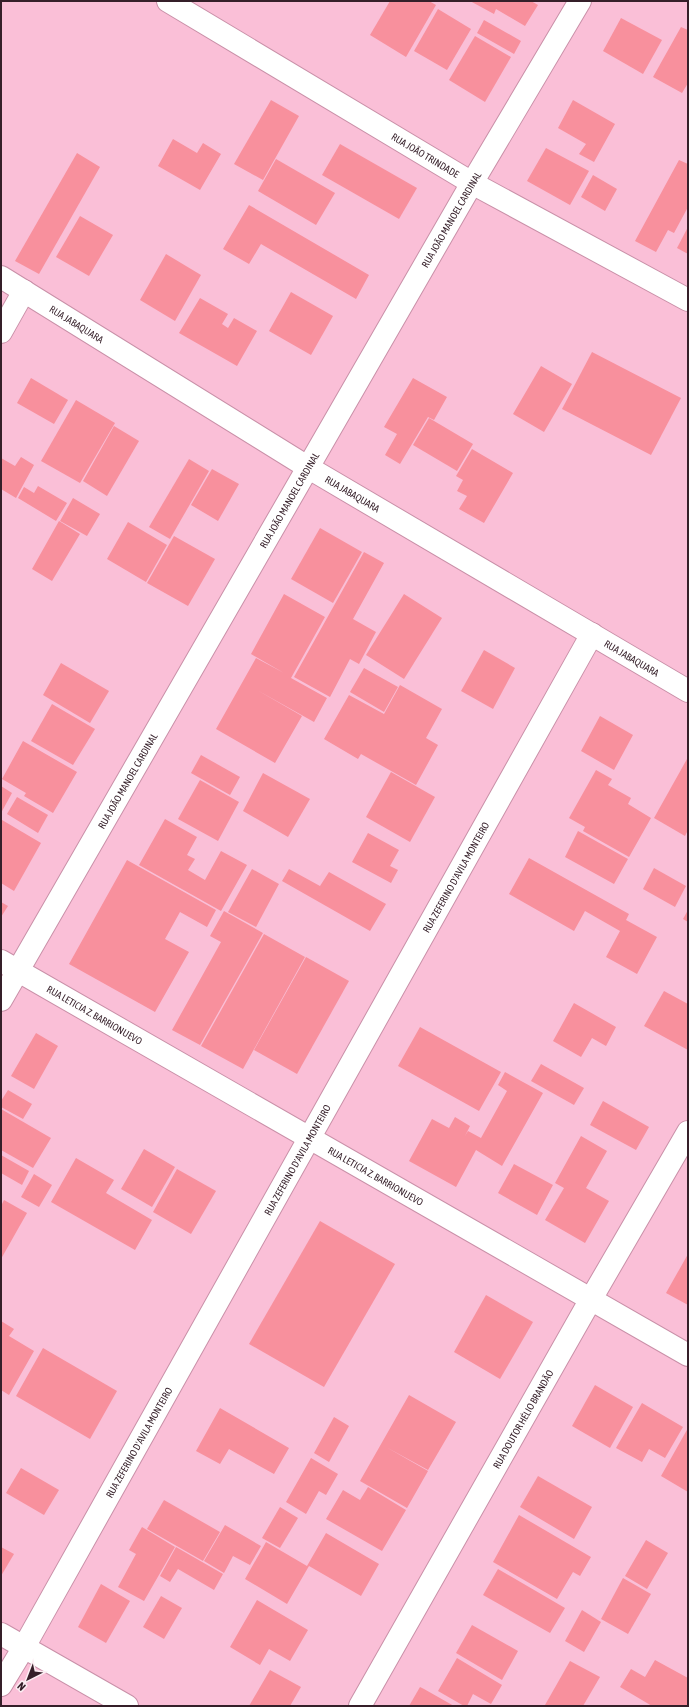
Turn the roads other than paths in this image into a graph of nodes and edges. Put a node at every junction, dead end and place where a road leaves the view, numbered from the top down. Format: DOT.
graph roads {
  1 [pos="168,1"];
  2 [pos="580,1"];
  3 [pos="472,183"];
  4 [pos="1,277"];
  5 [pos="24,291"];
  6 [pos="688,300"];
  7 [pos="1,332"];
  8 [pos="309,468"];
  9 [pos="592,634"];
  10 [pos="688,691"];
  11 [pos="9,966"];
  12 [pos="1,1000"];
  13 [pos="688,1132"];
  14 [pos="309,1138"];
  15 [pos="590,1299"];
  16 [pos="688,1355"];
  17 [pos="1,1634"];
  18 [pos="24,1647"];
  19 [pos="1,1685"];
  20 [pos="127,1706"];
  21 [pos="360,1706"];
  1 -- 3 [label="street, RUA JOÃO TRINDADE"];
  2 -- 3 [label="street, RUA JOÃO MANOEL CARDINAL"];
  3 -- 6 [label="street, RUA JOÃO TRINDADE"];
  3 -- 8 [label="street, RUA JOÃO MANOEL CARDINAL"];
  4 -- 5 [label="street, RUA JABAQUARA"];
  5 -- 7 [label="street"];
  5 -- 8 [label="street, RUA JABAQUARA"];
  8 -- 9 [label="street, RUA JABAQUARA"];
  8 -- 11 [label="street, RUA JOÃO MANOEL CARDINAL"];
  9 -- 10 [label="street, RUA JABAQUARA"];
  9 -- 14 [label="street, RUA ZEFERINO D'AVILA MONTEIRO"];
  11 -- 12 [label="street, RUA JOÃO MANOEL CARDINAL"];
  11 -- 14 [label="street, RUA LETICIA Z. BARRIONUEVO"];
  13 -- 15 [label="street, RUA DOUTOR HÉLIO BRANDÃO"];
  14 -- 15 [label="street, RUA LETICIA Z. BARRIONUEVO"];
  14 -- 18 [label="street, RUA ZEFERINO D'AVILA MONTEIRO"];
  15 -- 16 [label="street, RUA LETICIA Z. BARRIONUEVO"];
  15 -- 21 [label="street, RUA DOUTOR HÉLIO BRANDÃO"];
  17 -- 18 [label="street"];
  18 -- 19 [label="street, RUA ZEFERINO D'AVILA MONTEIRO"];
  18 -- 20 [label="street"];
}
